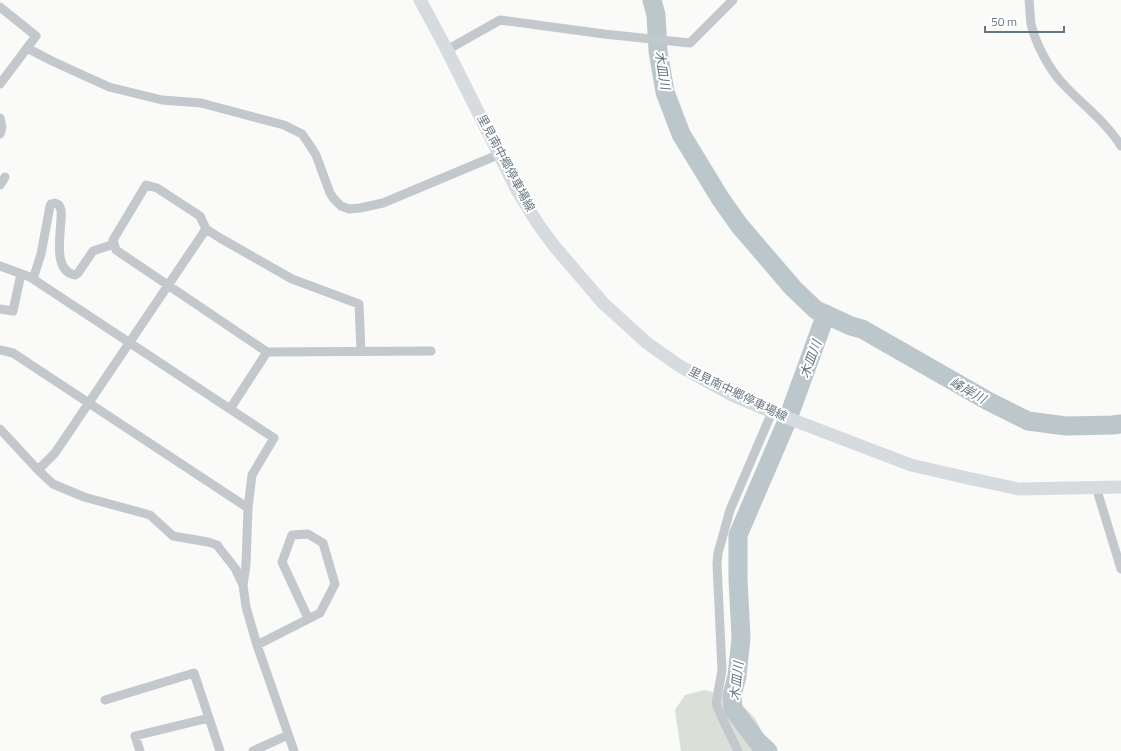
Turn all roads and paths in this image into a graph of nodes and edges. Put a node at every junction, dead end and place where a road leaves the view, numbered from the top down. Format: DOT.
graph roads {
  1 [pos="420,0"];
  2 [pos="733,0"];
  3 [pos="1029,0"];
  4 [pos="0,7"];
  5 [pos="27,48"];
  6 [pos="447,50"];
  7 [pos="0,84"];
  8 [pos="0,118"];
  9 [pos="0,134"];
  10 [pos="1121,146"];
  11 [pos="500,154"];
  12 [pos="5,177"];
  13 [pos="0,185"];
  14 [pos="206,229"];
  15 [pos="114,244"];
  16 [pos="0,266"];
  17 [pos="21,274"];
  18 [pos="33,279"];
  19 [pos="168,285"];
  20 [pos="0,309"];
  21 [pos="129,342"];
  22 [pos="0,350"];
  23 [pos="432,351"];
  24 [pos="267,352"];
  25 [pos="361,352"];
  26 [pos="88,403"];
  27 [pos="230,409"];
  28 [pos="775,413"];
  29 [pos="0,429"];
  30 [pos="38,470"];
  31 [pos="1096,487"];
  32 [pos="1121,487"];
  33 [pos="248,508"];
  34 [pos="1121,568"];
  35 [pos="243,584"];
  36 [pos="308,618"];
  37 [pos="257,645"];
  38 [pos="105,700"];
  39 [pos="209,718"];
  40 [pos="288,735"];
  41 [pos="140,751"];
  42 [pos="220,751"];
  43 [pos="253,751"];
  44 [pos="294,751"];
  45 [pos="738,751"];
  1 -- 6 [label="main road, 里見南中郷停車場線"];
  2 -- 6 [label="street"];
  3 -- 10 [label="street"];
  4 -- 5 [label="street"];
  5 -- 7 [label="street"];
  5 -- 11 [label="street"];
  6 -- 11 [label="main road, 里見南中郷停車場線"];
  8 -- 9 [label="street"];
  11 -- 28 [label="main road, 里見南中郷停車場線"];
  12 -- 13 [label="street"];
  14 -- 15 [label="street"];
  14 -- 19 [label="street"];
  14 -- 25 [label="street"];
  15 -- 18 [label="street"];
  15 -- 19 [label="street"];
  16 -- 17 [label="street"];
  17 -- 18 [label="street"];
  17 -- 20 [label="street"];
  18 -- 21 [label="street"];
  19 -- 21 [label="street"];
  19 -- 24 [label="street"];
  21 -- 26 [label="street"];
  21 -- 27 [label="street"];
  22 -- 26 [label="street"];
  23 -- 25 [label="street"];
  24 -- 25 [label="street"];
  24 -- 27 [label="street"];
  26 -- 30 [label="street"];
  26 -- 33 [label="street"];
  27 -- 33 [label="street"];
  28 -- 31 [label="main road, 里見南中郷停車場線"];
  28 -- 45 [label="street"];
  29 -- 30 [label="street"];
  30 -- 35 [label="street"];
  31 -- 32 [label="main road, 里見南中郷停車場線"];
  31 -- 34 [label="street"];
  33 -- 35 [label="street"];
  35 -- 37 [label="street"];
  36 -- 36 [label="street"];
  36 -- 37 [label="street"];
  37 -- 40 [label="street"];
  38 -- 39 [label="street"];
  39 -- 41 [label="street"];
  39 -- 42 [label="street"];
  40 -- 43 [label="street"];
  40 -- 44 [label="street"];
}
